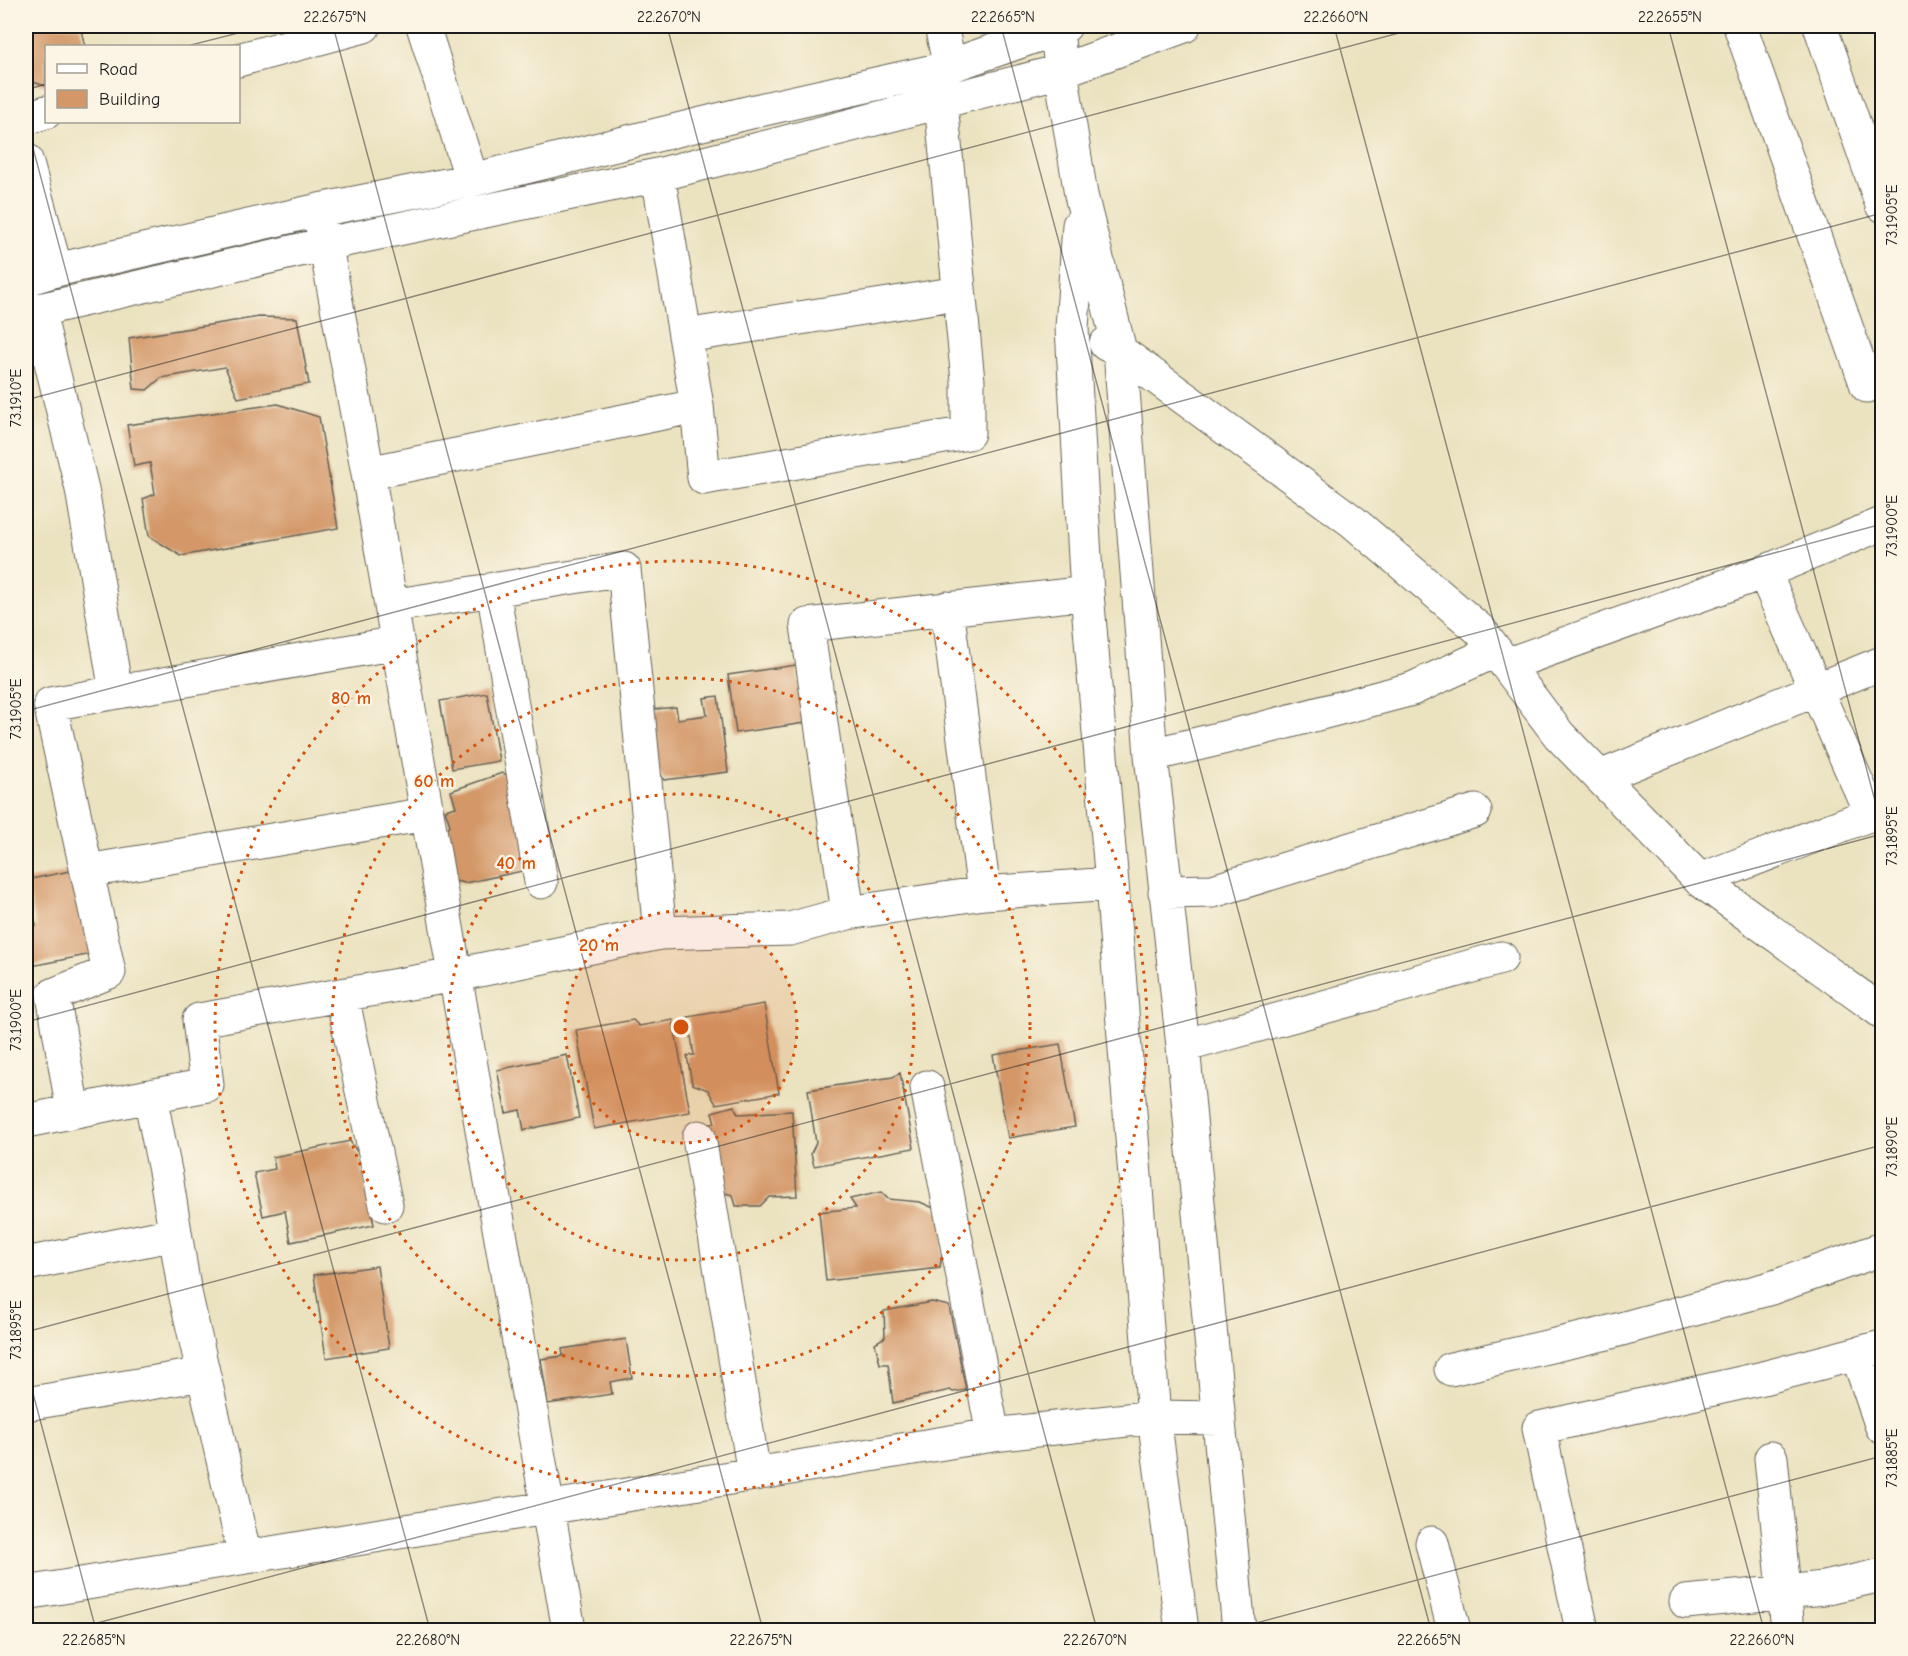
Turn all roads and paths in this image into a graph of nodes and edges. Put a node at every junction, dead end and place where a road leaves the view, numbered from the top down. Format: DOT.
graph roads {
  1 [pos="364,26"];
  2 [pos="423,26"];
  3 [pos="942,26"];
  4 [pos="1185,26"];
  5 [pos="1740,26"];
  6 [pos="1820,26"];
  7 [pos="1061,27"];
  8 [pos="240,59"];
  9 [pos="950,67"];
  10 [pos="1061,71"];
  11 [pos="941,103"];
  12 [pos="45,112"];
  13 [pos="26,118"];
  14 [pos="26,160"];
  15 [pos="657,175"];
  16 [pos="472,180"];
  17 [pos="1081,195"];
  18 [pos="1882,205"];
  19 [pos="319,210"];
  20 [pos="326,244"];
  21 [pos="41,274"];
  22 [pos="959,293"];
  23 [pos="32,311"];
  24 [pos="1072,328"];
  25 [pos="686,336"];
  26 [pos="1120,351"];
  27 [pos="1867,386"];
  28 [pos="697,406"];
  29 [pos="368,473"];
  30 [pos="1882,524"];
  31 [pos="1764,572"];
  32 [pos="493,589"];
  33 [pos="1087,593"];
  34 [pos="391,606"];
  35 [pos="947,608"];
  36 [pos="397,643"];
  37 [pos="1500,658"];
  38 [pos="1882,663"];
  39 [pos="1816,690"];
  40 [pos="116,692"];
  41 [pos="1151,755"];
  42 [pos="1600,777"];
  43 [pos="1475,811"];
  44 [pos="427,814"];
  45 [pos="1879,820"];
  46 [pos="87,871"];
  47 [pos="1700,880"];
  48 [pos="541,882"];
  49 [pos="1112,884"];
  50 [pos="1165,892"];
  51 [pos="984,893"];
  52 [pos="848,913"];
  53 [pos="660,933"];
  54 [pos="1502,958"];
  55 [pos="455,975"];
  56 [pos="342,996"];
  57 [pos="1882,1012"];
  58 [pos="1183,1046"];
  59 [pos="927,1087"];
  60 [pos="150,1096"];
  61 [pos="73,1111"];
  62 [pos="26,1121"];
  63 [pos="699,1137"];
  64 [pos="386,1204"];
  65 [pos="175,1234"];
  66 [pos="1882,1250"];
  67 [pos="26,1264"];
  68 [pos="1870,1351"];
  69 [pos="1451,1369"];
  70 [pos="203,1374"];
  71 [pos="26,1404"];
  72 [pos="1154,1417"];
  73 [pos="1219,1418"];
  74 [pos="1882,1427"];
  75 [pos="993,1435"];
  76 [pos="1771,1458"];
  77 [pos="754,1474"];
  78 [pos="548,1508"];
  79 [pos="1432,1543"];
  80 [pos="245,1557"];
  81 [pos="1882,1575"];
  82 [pos="1783,1592"];
  83 [pos="26,1593"];
  84 [pos="1686,1602"];
  85 [pos="569,1630"];
  86 [pos="1182,1630"];
  87 [pos="1239,1630"];
  88 [pos="1454,1630"];
  89 [pos="1582,1630"];
  90 [pos="1788,1630"];
  1 -- 8 [label="street"];
  2 -- 16 [label="street"];
  3 -- 9 [label="street"];
  4 -- 10 [label="street"];
  5 -- 27 [label="street"];
  6 -- 18 [label="street"];
  7 -- 9 [label="street"];
  7 -- 10 [label="street"];
  9 -- 16 [label="street"];
  10 -- 11 [label="street"];
  10 -- 17 [label="street"];
  11 -- 15 [label="street"];
  11 -- 22 [label="street"];
  12 -- 13 [label="street"];
  14 -- 21 [label="street"];
  15 -- 20 [label="street"];
  15 -- 25 [label="street"];
  16 -- 19 [label="street"];
  17 -- 24 [label="street"];
  17 -- 26 [label="street"];
  19 -- 20 [label="street"];
  19 -- 21 [label="street"];
  20 -- 23 [label="street"];
  20 -- 29 [label="street"];
  22 -- 25 [label="street"];
  22 -- 28 [label="street"];
  23 -- 40 [label="street"];
  24 -- 26 [label="street"];
  24 -- 33 [label="street"];
  25 -- 28 [label="street"];
  26 -- 37 [label="street"];
  26 -- 41 [label="street"];
  28 -- 29 [label="street"];
  29 -- 34 [label="street"];
  30 -- 31 [label="street"];
  31 -- 37 [label="street"];
  31 -- 39 [label="street"];
  32 -- 34 [label="street"];
  32 -- 48 [label="street"];
  32 -- 53 [label="street"];
  33 -- 35 [label="street"];
  33 -- 49 [label="street"];
  34 -- 36 [label="street"];
  35 -- 51 [label="street"];
  35 -- 52 [label="street"];
  36 -- 40 [label="street"];
  36 -- 44 [label="street"];
  37 -- 41 [label="street"];
  37 -- 42 [label="street"];
  38 -- 39 [label="street"];
  39 -- 42 [label="street"];
  39 -- 45 [label="street"];
  40 -- 46 [label="street"];
  41 -- 50 [label="street"];
  42 -- 47 [label="street"];
  43 -- 50 [label="street"];
  44 -- 46 [label="street"];
  44 -- 55 [label="street"];
  45 -- 47 [label="street"];
  46 -- 61 [label="street"];
  47 -- 57 [label="street"];
  49 -- 51 [label="street"];
  49 -- 72 [label="street"];
  50 -- 58 [label="street"];
  51 -- 52 [label="street"];
  52 -- 53 [label="street"];
  53 -- 55 [label="street"];
  54 -- 58 [label="street"];
  55 -- 56 [label="street"];
  55 -- 78 [label="street"];
  56 -- 60 [label="street"];
  56 -- 64 [label="street"];
  58 -- 73 [label="street"];
  59 -- 75 [label="street"];
  60 -- 61 [label="street"];
  60 -- 65 [label="street"];
  61 -- 62 [label="street"];
  63 -- 77 [label="street"];
  65 -- 67 [label="street"];
  65 -- 70 [label="street"];
  66 -- 69 [label="street"];
  68 -- 74 [label="street"];
  68 -- 89 [label="street"];
  70 -- 71 [label="street"];
  70 -- 80 [label="street"];
  72 -- 73 [label="street"];
  72 -- 75 [label="street"];
  72 -- 86 [label="street"];
  73 -- 87 [label="street"];
  75 -- 77 [label="street"];
  76 -- 82 [label="street"];
  77 -- 78 [label="street"];
  78 -- 80 [label="street"];
  78 -- 85 [label="street"];
  79 -- 88 [label="street"];
  80 -- 83 [label="street"];
  81 -- 82 [label="street"];
  82 -- 84 [label="street"];
  82 -- 90 [label="street"];
}
